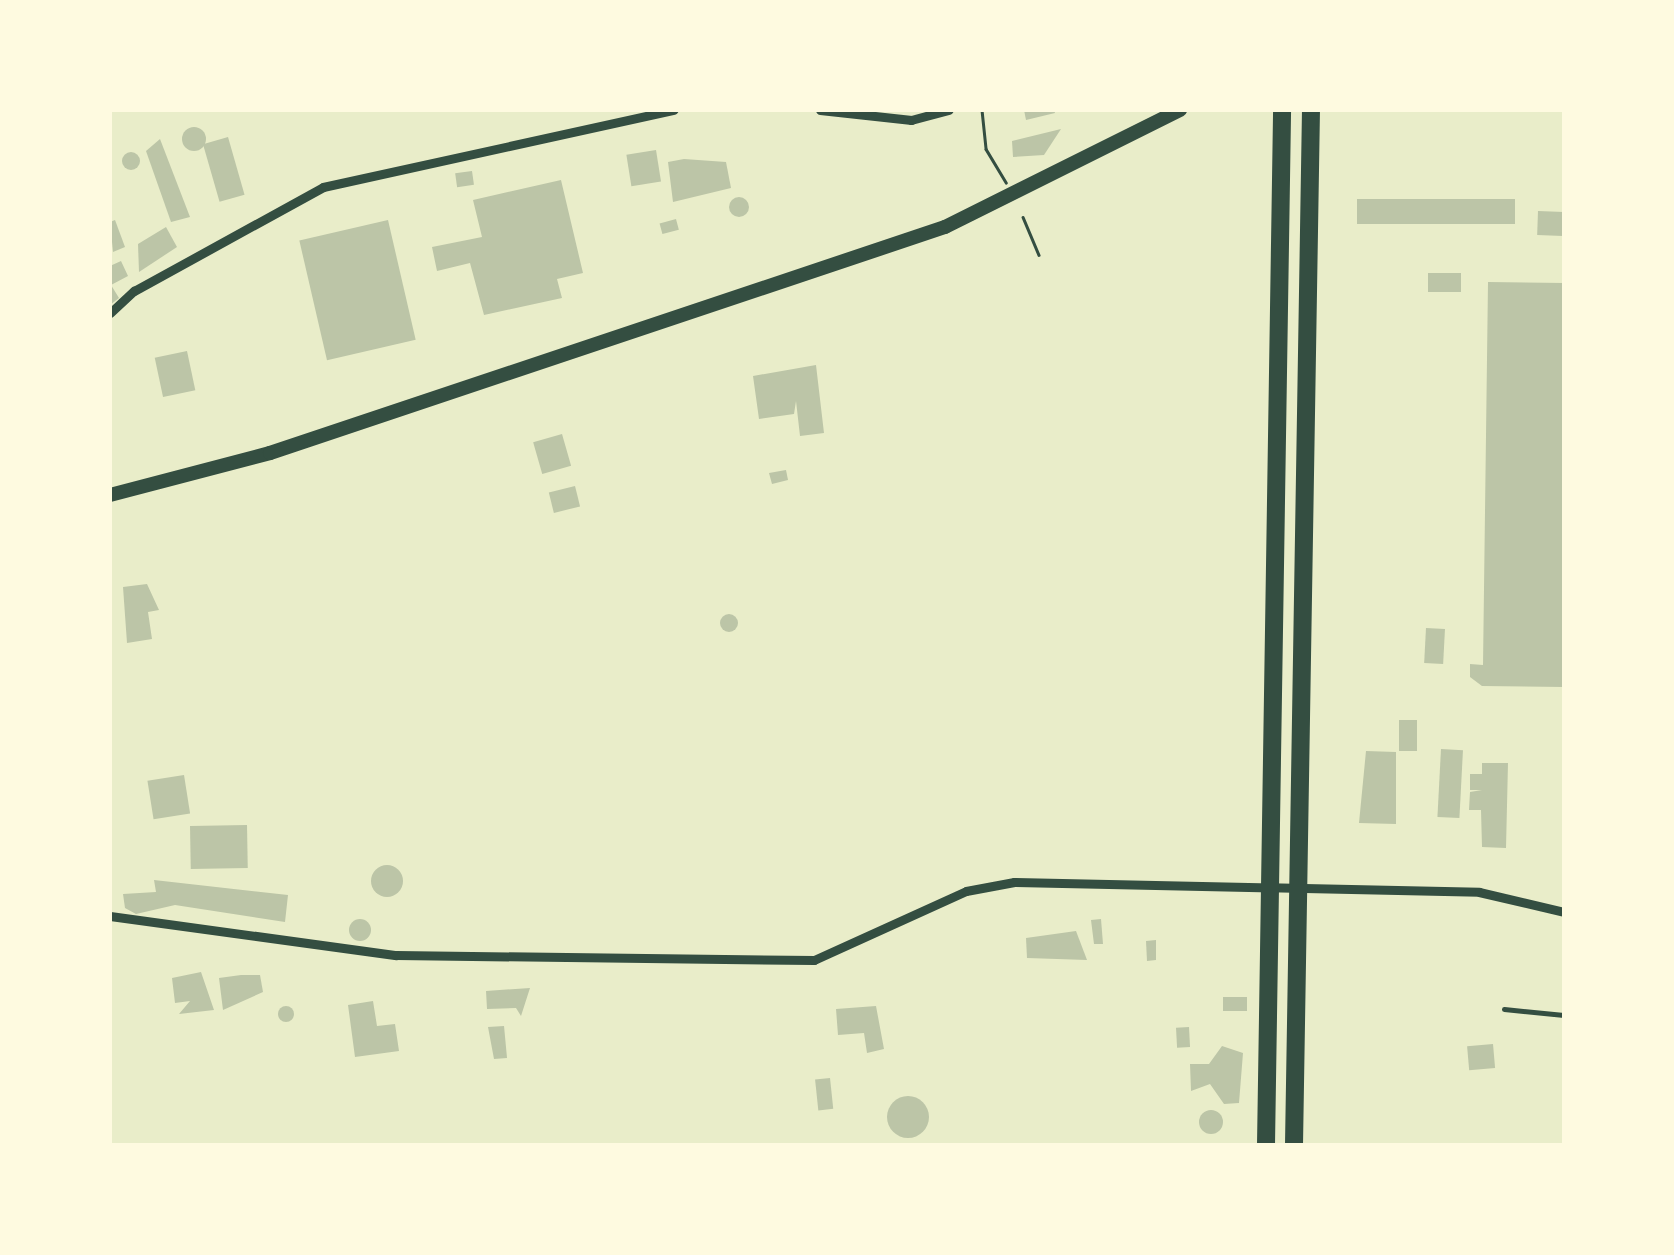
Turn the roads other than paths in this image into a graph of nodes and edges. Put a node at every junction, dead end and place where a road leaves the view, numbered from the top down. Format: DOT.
graph roads {
  1 [pos="674,110"];
  2 [pos="820,110"];
  3 [pos="949,110"];
  4 [pos="1180,110"];
  5 [pos="1282,110"];
  6 [pos="1311,110"];
  7 [pos="110,313"];
  8 [pos="110,495"];
  9 [pos="1564,912"];
  10 [pos="110,916"];
  11 [pos="1504,1009"];
  12 [pos="1564,1016"];
  13 [pos="1266,1145"];
  14 [pos="1294,1145"];
  1 -- 7 [label="street"];
  2 -- 3 [label="street"];
  4 -- 8 [label="main road"];
  5 -- 13 [label="highway"];
  6 -- 14 [label="highway"];
  9 -- 10 [label="street"];
  11 -- 12 [label="lane"];
}
